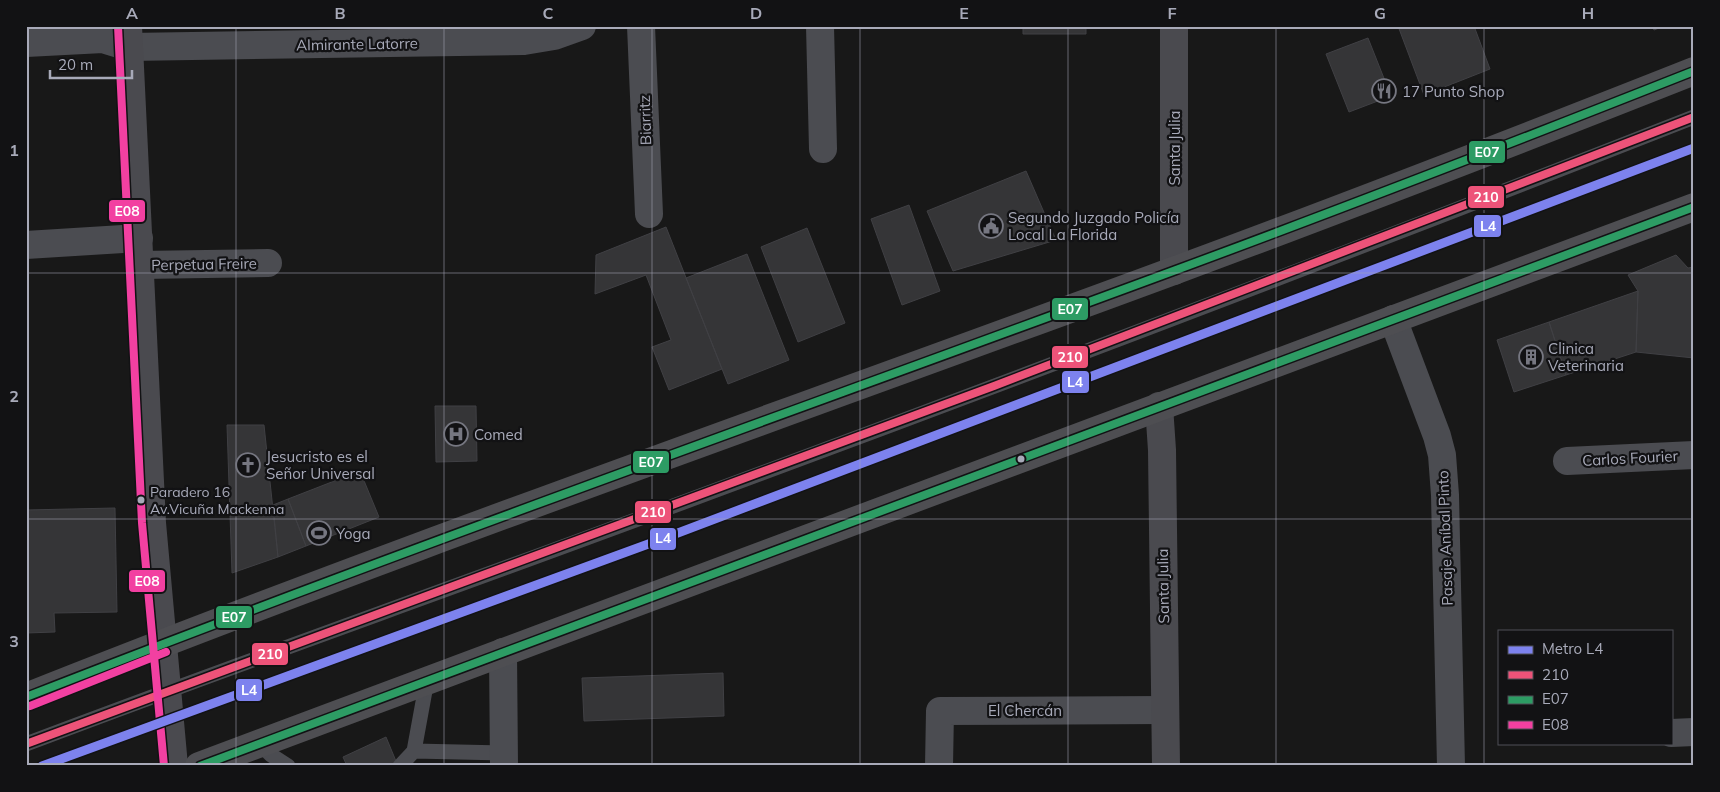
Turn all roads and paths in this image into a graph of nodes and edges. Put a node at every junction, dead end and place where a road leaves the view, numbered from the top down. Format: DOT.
graph roads {
  1 [pos="582,26"];
  2 [pos="641,26"];
  3 [pos="820,26"];
  4 [pos="1174,26"];
  5 [pos="129,37"];
  6 [pos="26,43"];
  7 [pos="1694,71"];
  8 [pos="1694,116"];
  9 [pos="823,149"];
  10 [pos="1694,207"];
  11 [pos="648,214"];
  12 [pos="139,238"];
  13 [pos="26,245"];
  14 [pos="268,263"];
  15 [pos="140,265"];
  16 [pos="1174,270"];
  17 [pos="1393,319"];
  18 [pos="1159,406"];
  19 [pos="1694,455"];
  20 [pos="1567,461"];
  21 [pos="162,643"];
  22 [pos="504,652"];
  23 [pos="427,680"];
  24 [pos="167,690"];
  25 [pos="26,697"];
  26 [pos="1165,710"];
  27 [pos="1694,732"];
  28 [pos="1672,733"];
  29 [pos="259,743"];
  30 [pos="26,744"];
  31 [pos="414,751"];
  32 [pos="504,759"];
  33 [pos="174,766"];
  34 [pos="199,766"];
  35 [pos="288,766"];
  36 [pos="400,766"];
  37 [pos="939,766"];
  38 [pos="1166,766"];
  39 [pos="1451,766"];
  1 -- 5 [label="street, Almirante Latorre"];
  2 -- 11 [label="street, Biarritz"];
  3 -- 9 [label="street"];
  4 -- 16 [label="street, Santa Julia"];
  5 -- 6 [label="street, Almirante Latorre"];
  5 -- 12 [label="street, Perpetua Freire"];
  7 -- 16 [label="main road"];
  8 -- 24 [label="lane"];
  10 -- 17 [label="main road"];
  12 -- 13 [label="street"];
  12 -- 15 [label="street, Perpetua Freire"];
  14 -- 15 [label="street, Perpetua Freire"];
  15 -- 21 [label="street, Perpetua Freire"];
  16 -- 21 [label="main road"];
  17 -- 18 [label="main road"];
  17 -- 39 [label="street, Pasaje Aníbal Pinto"];
  18 -- 22 [label="main road"];
  18 -- 26 [label="street, Santa Julia"];
  19 -- 20 [label="street, Carlos Fourier"];
  21 -- 24 [label="street, Perpetua Freire"];
  21 -- 25 [label="main road"];
  22 -- 23 [label="main road"];
  22 -- 32 [label="street"];
  23 -- 29 [label="main road"];
  23 -- 31 [label="lane"];
  24 -- 30 [label="lane"];
  24 -- 33 [label="street, Perpetua Freire"];
  26 -- 37 [label="street, El Chercán"];
  26 -- 38 [label="street, Santa Julia"];
  27 -- 28 [label="street"];
  29 -- 34 [label="main road"];
  29 -- 35 [label="lane"];
  31 -- 32 [label="lane"];
  31 -- 36 [label="lane"];
}
